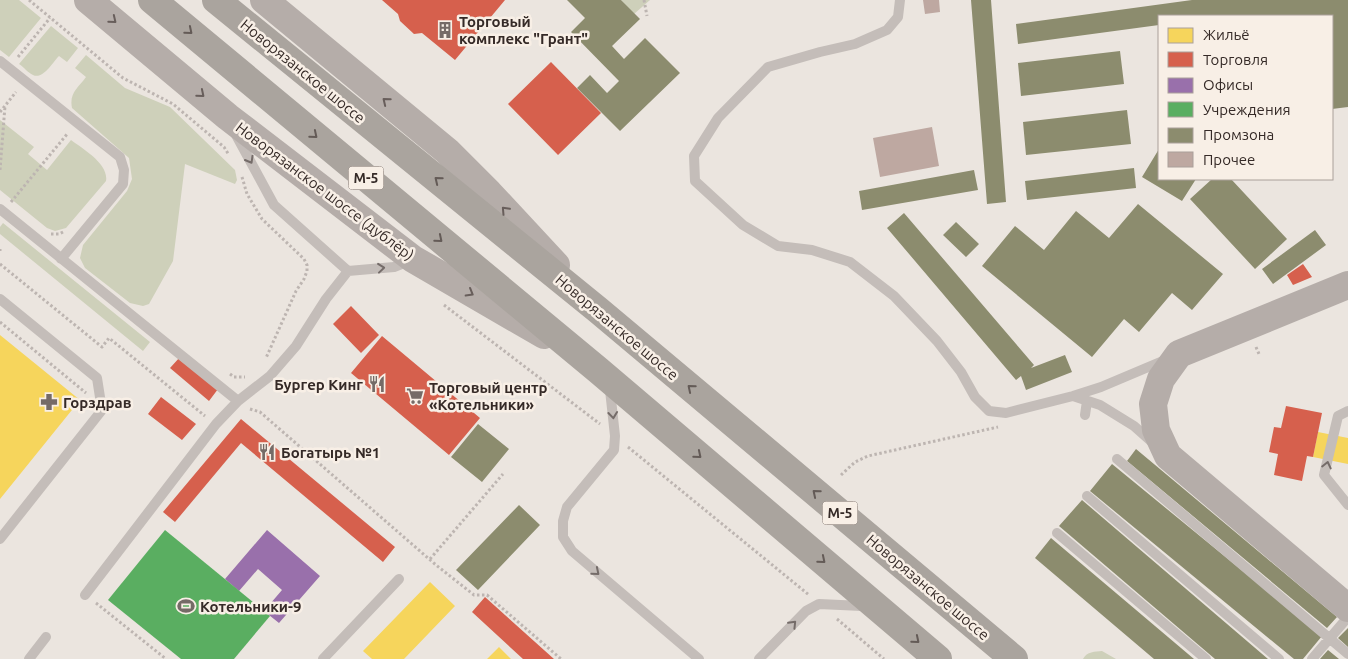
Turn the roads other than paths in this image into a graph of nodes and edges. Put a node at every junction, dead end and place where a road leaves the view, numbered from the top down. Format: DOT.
graph roads {
  1 [pos="88,0"];
  2 [pos="152,0"];
  3 [pos="216,0"];
  4 [pos="264,0"];
  5 [pos="900,0"];
  6 [pos="0,61"];
  7 [pos="228,117"];
  8 [pos="0,209"];
  9 [pos="61,258"];
  10 [pos="413,260"];
  11 [pos="348,271"];
  12 [pos="1348,285"];
  13 [pos="0,299"];
  14 [pos="598,310"];
  15 [pos="1179,354"];
  16 [pos="589,363"];
  17 [pos="1073,396"];
  18 [pos="238,401"];
  19 [pos="1087,401"];
  20 [pos="1348,411"];
  21 [pos="1085,414"];
  22 [pos="1168,456"];
  23 [pos="1117,459"];
  24 [pos="1087,496"];
  25 [pos="1348,505"];
  26 [pos="1057,533"];
  27 [pos="0,539"];
  28 [pos="399,579"];
  29 [pos="1336,586"];
  30 [pos="85,594"];
  31 [pos="1348,608"];
  32 [pos="1348,617"];
  33 [pos="893,621"];
  34 [pos="46,637"];
  35 [pos="1330,638"];
  36 [pos="1348,654"];
  37 [pos="29,659"];
  38 [pos="323,659"];
  39 [pos="699,659"];
  40 [pos="759,659"];
  41 [pos="938,659"];
  42 [pos="1014,659"];
  43 [pos="1206,659"];
  44 [pos="1279,659"];
  45 [pos="1312,659"];
  1 -- 7 [label="main road, Новорязанское шоссе (дублёр), one-way"];
  2 -- 16 [label="highway, М-5, one-way"];
  14 -- 3 [label="highway, Новорязанское шоссе / М-5, one-way"];
  14 -- 4 [label="main road, one-way"];
  5 -- 17 [label="lane"];
  6 -- 9 [label="lane"];
  7 -- 10 [label="main road, Новорязанское шоссе (дублёр)"];
  7 -- 11 [label="lane, one-way"];
  8 -- 9 [label="lane"];
  9 -- 18 [label="lane"];
  11 -- 10 [label="lane, one-way"];
  10 -- 16 [label="main road, Новорязанское шоссе (дублёр), one-way"];
  11 -- 18 [label="lane"];
  12 -- 15 [label="main road"];
  13 -- 27 [label="lane"];
  42 -- 14 [label="highway, Новорязанское шоссе / М-5, one-way"];
  15 -- 17 [label="lane"];
  15 -- 22 [label="main road"];
  16 -- 33 [label="highway, М-5, one-way"];
  16 -- 39 [label="lane, one-way"];
  17 -- 19 [label="lane"];
  18 -- 30 [label="lane"];
  19 -- 21 [label="lane"];
  19 -- 22 [label="lane"];
  25 -- 20 [label="lane, one-way"];
  22 -- 29 [label="main road"];
  23 -- 35 [label="lane"];
  24 -- 44 [label="lane"];
  26 -- 43 [label="lane"];
  28 -- 38 [label="lane"];
  29 -- 31 [label="main road"];
  32 -- 35 [label="lane"];
  40 -- 33 [label="lane, one-way"];
  33 -- 41 [label="highway, М-5, one-way"];
  34 -- 37 [label="lane"];
  35 -- 36 [label="lane"];
  35 -- 45 [label="lane"];
}
